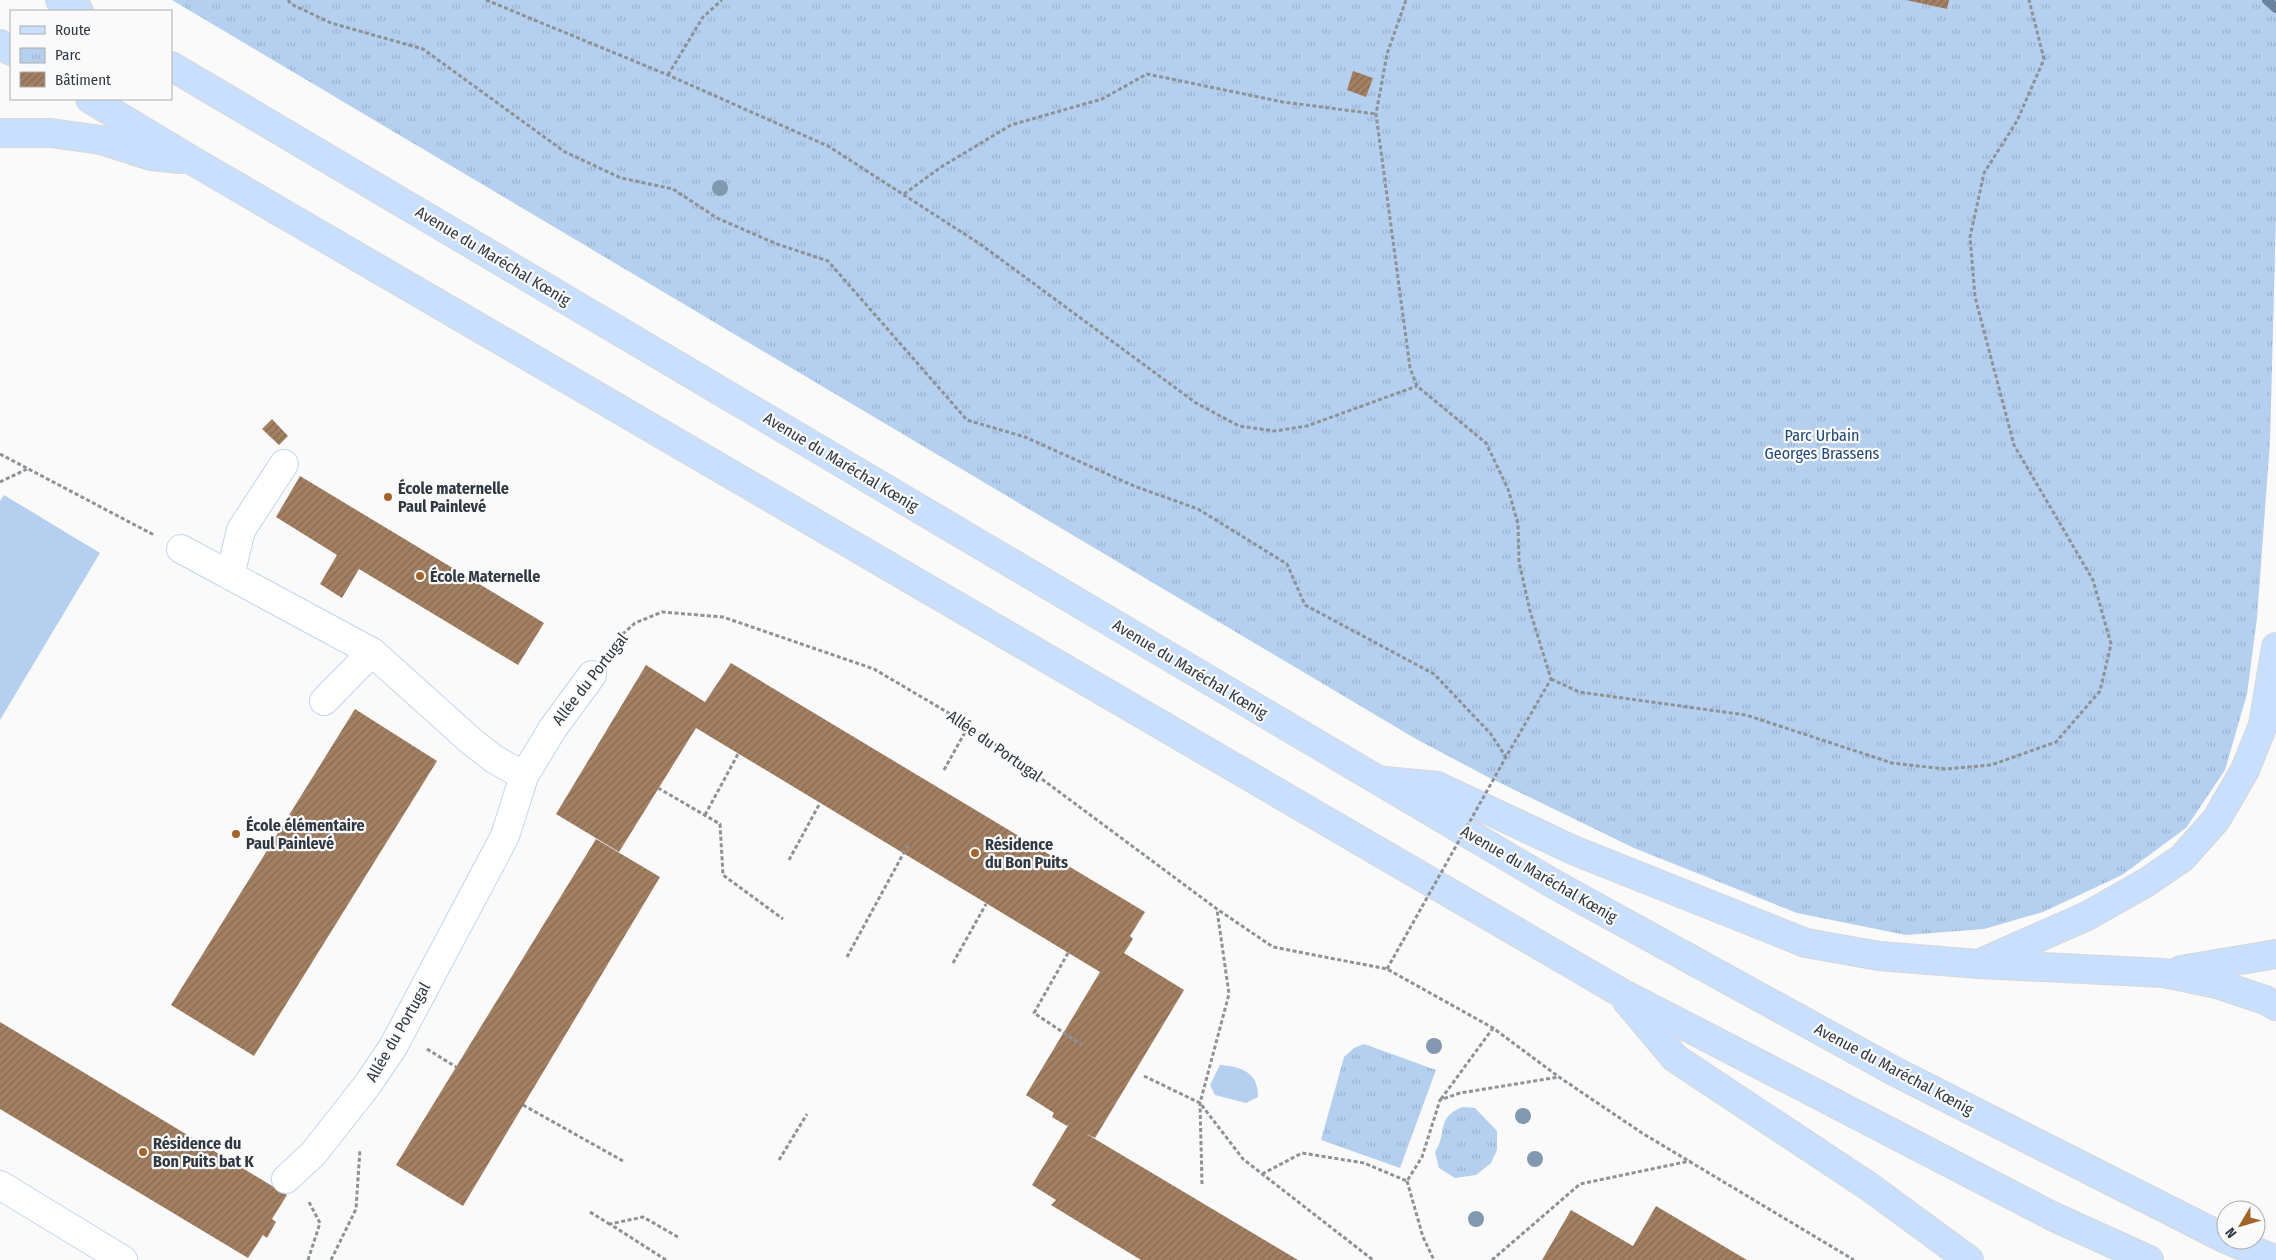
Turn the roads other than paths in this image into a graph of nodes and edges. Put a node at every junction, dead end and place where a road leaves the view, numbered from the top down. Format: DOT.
graph roads {
  1 [pos="60,0"];
  2 [pos="77,10"];
  3 [pos="172,67"];
  4 [pos="92,100"];
  5 [pos="0,133"];
  6 [pos="193,161"];
  7 [pos="284,464"];
  8 [pos="181,549"];
  9 [pos="230,576"];
  10 [pos="2276,647"];
  11 [pos="372,652"];
  12 [pos="592,675"];
  13 [pos="324,701"];
  14 [pos="524,776"];
  15 [pos="1378,781"];
  16 [pos="2276,954"];
  17 [pos="1980,964"];
  18 [pos="2164,972"];
  19 [pos="1618,991"];
  20 [pos="2276,1006"];
  21 [pos="286,1179"];
  22 [pos="0,1185"];
  23 [pos="2216,1233"];
  24 [pos="2253,1250"];
  25 [pos="123,1260"];
  26 [pos="1969,1260"];
  27 [pos="2149,1260"];
  28 [pos="2276,1260"];
  1 -- 2 [label="main road"];
  3 -- 15 [label="main road, Avenue du Maréchal Kœnig"];
  4 -- 6 [label="main road"];
  5 -- 6 [label="main road"];
  6 -- 19 [label="main road"];
  7 -- 9 [label="street"];
  8 -- 9 [label="street"];
  9 -- 11 [label="street"];
  10 -- 17 [label="main road"];
  11 -- 13 [label="street"];
  11 -- 14 [label="street"];
  12 -- 14 [label="street, Allée du Portugal"];
  14 -- 21 [label="street, Allée du Portugal"];
  15 -- 17 [label="main road"];
  15 -- 23 [label="main road, Avenue du Maréchal Kœnig"];
  16 -- 18 [label="main road"];
  17 -- 18 [label="main road"];
  18 -- 20 [label="main road"];
  19 -- 26 [label="main road"];
  19 -- 27 [label="main road"];
  22 -- 25 [label="street"];
  24 -- 28 [label="main road, Avenue du Maréchal Kœnig"];
}
